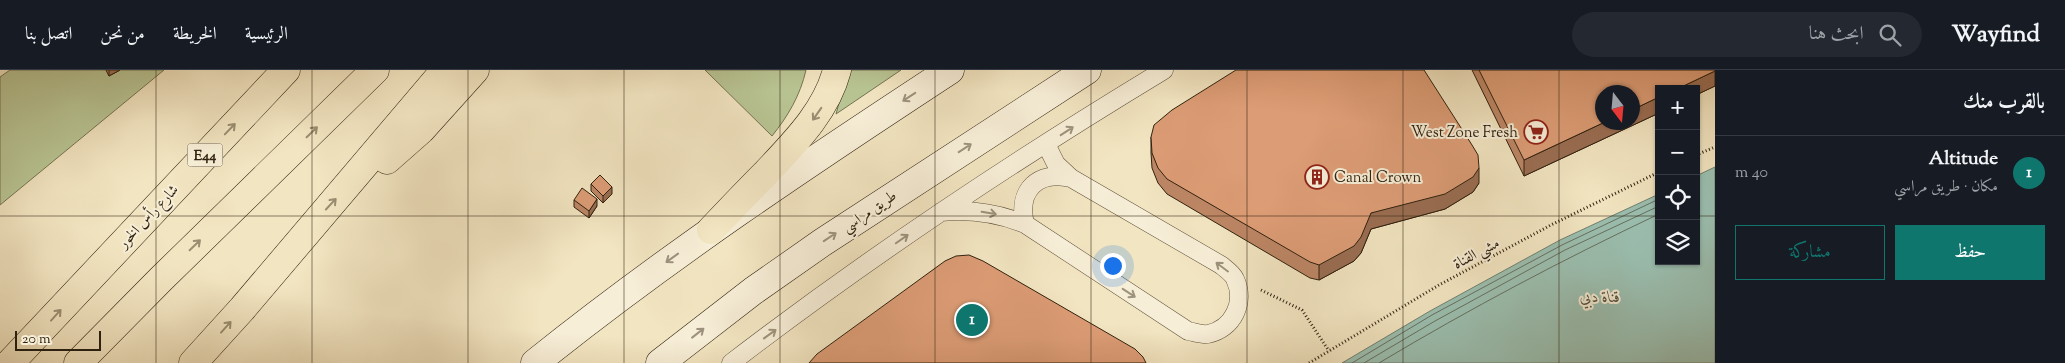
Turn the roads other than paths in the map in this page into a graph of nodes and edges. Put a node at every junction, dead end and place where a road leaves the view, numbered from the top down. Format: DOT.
graph roads {
  1 [pos="286,70"];
  2 [pos="375,70"];
  3 [pos="445,70"];
  4 [pos="474,70"];
  5 [pos="837,70"];
  6 [pos="950,70"];
  7 [pos="1087,70"];
  8 [pos="1164,70"];
  9 [pos="1046,144"];
  10 [pos="357,176"];
  11 [pos="1071,178"];
  12 [pos="941,212"];
  13 [pos="1025,224"];
  14 [pos="711,230"];
  15 [pos="10,363"];
  16 [pos="78,363"];
  17 [pos="193,363"];
  18 [pos="535,363"];
  19 [pos="660,363"];
  20 [pos="731,363"];
  15 -- 1 [label="highway, شارع رأس الخور / E44, one-way"];
  16 -- 2 [label="highway, one-way"];
  3 -- 10 [label="highway"];
  4 -- 10 [label="highway"];
  5 -- 14 [label="highway, one-way"];
  6 -- 14 [label="street, one-way"];
  19 -- 7 [label="street, طريق مراسي, one-way"];
  9 -- 8 [label="lane, one-way"];
  9 -- 11 [label="lane"];
  9 -- 12 [label="lane"];
  17 -- 10 [label="highway, one-way"];
  11 -- 13 [label="lane"];
  13 -- 11 [label="lane, one-way"];
  12 -- 13 [label="lane, one-way"];
  20 -- 12 [label="lane, one-way"];
  14 -- 18 [label="street, one-way"];
}
